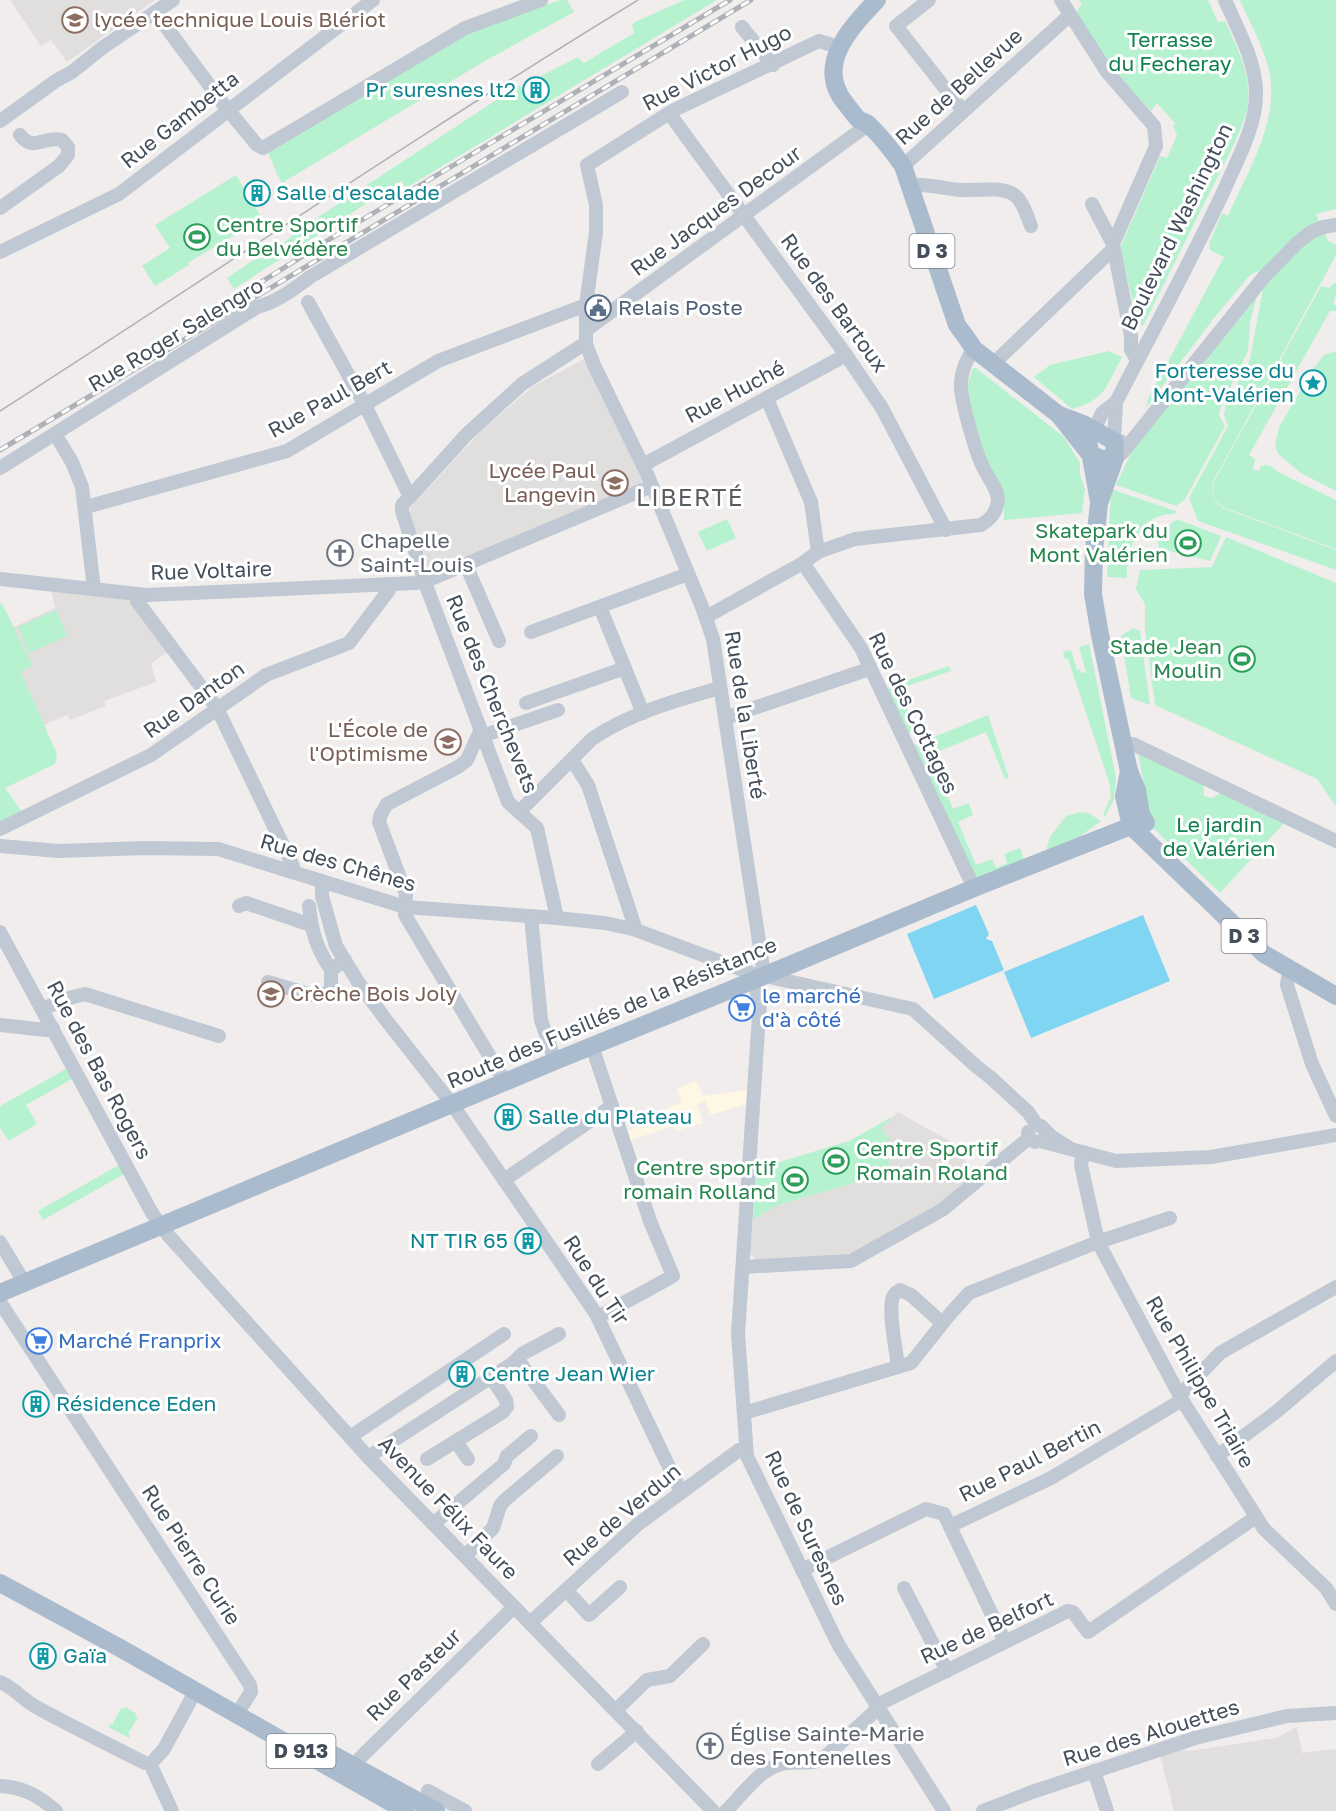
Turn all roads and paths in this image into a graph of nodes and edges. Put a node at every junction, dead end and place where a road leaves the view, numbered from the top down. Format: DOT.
graph roads {
  1 [pos="173,0"];
  2 [pos="373,0"];
  3 [pos="541,0"];
  4 [pos="877,0"];
  5 [pos="887,0"];
  6 [pos="929,0"];
  7 [pos="1060,0"];
  8 [pos="1225,0"];
  9 [pos="155,12"];
  10 [pos="1070,15"];
  11 [pos="742,27"];
  12 [pos="839,47"];
  13 [pos="772,64"];
  14 [pos="622,92"];
  15 [pos="228,109"];
  16 [pos="963,111"];
  17 [pos="669,113"];
  18 [pos="869,124"];
  19 [pos="10,125"];
  20 [pos="587,165"];
  21 [pos="903,166"];
  22 [pos="910,185"];
  23 [pos="1092,204"];
  24 [pos="0,208"];
  25 [pos="745,216"];
  26 [pos="1031,226"];
  27 [pos="1330,226"];
  28 [pos="1113,247"];
  29 [pos="0,252"];
  30 [pos="308,302"];
  31 [pos="586,305"];
  32 [pos="586,330"];
  33 [pos="586,344"];
  34 [pos="974,349"];
  35 [pos="846,355"];
  36 [pos="1137,360"];
  37 [pos="993,364"];
  38 [pos="766,399"];
  39 [pos="1116,402"];
  40 [pos="365,405"];
  41 [pos="1059,415"];
  42 [pos="1094,430"];
  43 [pos="55,434"];
  44 [pos="1120,446"];
  45 [pos="1089,453"];
  46 [pos="643,465"];
  47 [pos="0,468"];
  48 [pos="652,486"];
  49 [pos="410,497"];
  50 [pos="1099,503"];
  51 [pos="86,507"];
  52 [pos="946,530"];
  53 [pos="818,552"];
  54 [pos="803,563"];
  55 [pos="466,565"];
  56 [pos="688,574"];
  57 [pos="0,579"];
  58 [pos="425,582"];
  59 [pos="389,585"];
  60 [pos="94,589"];
  61 [pos="136,594"];
  62 [pos="600,607"];
  63 [pos="706,617"];
  64 [pos="531,632"];
  65 [pos="499,641"];
  66 [pos="625,668"];
  67 [pos="869,669"];
  68 [pos="720,688"];
  69 [pos="526,703"];
  70 [pos="217,708"];
  71 [pos="558,710"];
  72 [pos="643,713"];
  73 [pos="725,718"];
  74 [pos="481,734"];
  75 [pos="1124,745"];
  76 [pos="572,760"];
  77 [pos="519,812"];
  78 [pos="1133,818"];
  79 [pos="0,829"];
  80 [pos="1336,841"];
  81 [pos="0,846"];
  82 [pos="292,873"];
  83 [pos="322,882"];
  84 [pos="974,888"];
  85 [pos="239,906"];
  86 [pos="309,906"];
  87 [pos="405,907"];
  88 [pos="531,916"];
  89 [pos="557,918"];
  90 [pos="311,925"];
  91 [pos="633,929"];
  92 [pos="0,933"];
  93 [pos="345,960"];
  94 [pos="331,970"];
  95 [pos="1289,970"];
  96 [pos="758,977"];
  97 [pos="268,982"];
  98 [pos="1336,996"];
  99 [pos="42,1009"];
  100 [pos="0,1025"];
  101 [pos="53,1028"];
  102 [pos="219,1036"];
  103 [pos="592,1046"];
  104 [pos="555,1060"];
  105 [pos="505,1082"];
  106 [pos="452,1104"];
  107 [pos="612,1106"];
  108 [pos="1336,1116"];
  109 [pos="1036,1133"];
  110 [pos="1336,1135"];
  111 [pos="1077,1150"];
  112 [pos="504,1180"];
  113 [pos="1170,1218"];
  114 [pos="161,1226"];
  115 [pos="0,1242"];
  116 [pos="1098,1242"];
  117 [pos="743,1267"];
  118 [pos="24,1282"];
  119 [pos="1336,1287"];
  120 [pos="0,1293"];
  121 [pos="0,1302"];
  122 [pos="598,1317"];
  123 [pos="942,1323"];
  124 [pos="504,1334"];
  125 [pos="559,1334"];
  126 [pos="518,1360"];
  127 [pos="1336,1362"];
  128 [pos="898,1367"];
  129 [pos="491,1377"];
  130 [pos="1181,1398"];
  131 [pos="507,1404"];
  132 [pos="744,1413"];
  133 [pos="559,1414"];
  134 [pos="517,1416"];
  135 [pos="531,1436"];
  136 [pos="350,1437"];
  137 [pos="456,1442"];
  138 [pos="746,1448"];
  139 [pos="557,1456"];
  140 [pos="1217,1456"];
  141 [pos="368,1457"];
  142 [pos="427,1459"];
  143 [pos="468,1459"];
  144 [pos="681,1492"];
  145 [pos="1256,1517"];
  146 [pos="433,1524"];
  147 [pos="950,1526"];
  148 [pos="465,1556"];
  149 [pos="802,1570"];
  150 [pos="0,1583"];
  151 [pos="620,1587"];
  152 [pos="904,1588"];
  153 [pos="566,1590"];
  154 [pos="1336,1604"];
  155 [pos="514,1606"];
  156 [pos="531,1622"];
  157 [pos="1005,1642"];
  158 [pos="703,1644"];
  159 [pos="120,1648"];
  160 [pos="947,1671"];
  161 [pos="0,1682"];
  162 [pos="195,1692"];
  163 [pos="877,1705"];
  164 [pos="242,1706"];
  165 [pos="616,1710"];
  166 [pos="1336,1713"];
  167 [pos="637,1731"];
  168 [pos="151,1764"];
  169 [pos="598,1764"];
  170 [pos="1094,1771"];
  171 [pos="352,1772"];
  172 [pos="0,1786"];
  173 [pos="428,1791"];
  174 [pos="396,1805"];
  175 [pos="459,1808"];
  176 [pos="712,1810"];
  177 [pos="56,1811"];
  178 [pos="172,1811"];
  179 [pos="436,1811"];
  180 [pos="726,1811"];
  181 [pos="944,1811"];
  182 [pos="983,1811"];
  183 [pos="1107,1811"];
  1 -- 9 [label="street"];
  2 -- 15 [label="street, Rue Gambetta"];
  3 -- 15 [label="street"];
  4 -- 12 [label="main road, D 3"];
  5 -- 18 [label="main road, D 3"];
  6 -- 16 [label="street"];
  7 -- 10 [label="street"];
  8 -- 36 [label="street, Boulevard Washington"];
  9 -- 15 [label="street"];
  9 -- 19 [label="street"];
  10 -- 16 [label="street, Rue de Bellevue"];
  10 -- 28 [label="street"];
  11 -- 13 [label="street"];
  12 -- 13 [label="street, Rue Victor Hugo"];
  12 -- 18 [label="main road, D 3"];
  13 -- 17 [label="street, Rue Victor Hugo"];
  14 -- 43 [label="street, Rue Roger Salengro"];
  15 -- 29 [label="street, Rue Gambetta"];
  16 -- 21 [label="street, Rue de Bellevue"];
  17 -- 20 [label="street, Rue Victor Hugo"];
  17 -- 25 [label="street, Rue des Bartoux"];
  18 -- 21 [label="main road, D 3"];
  18 -- 25 [label="street, Rue Jacques Decour"];
  19 -- 24 [label="street"];
  20 -- 31 [label="street, Rue de la Liberté"];
  21 -- 22 [label="main road, D 3"];
  22 -- 26 [label="street"];
  22 -- 34 [label="main road, D 3"];
  23 -- 28 [label="street"];
  25 -- 32 [label="street, Rue Jacques Decour"];
  25 -- 35 [label="street, Rue des Bartoux"];
  27 -- 44 [label="street"];
  28 -- 36 [label="street"];
  28 -- 37 [label="street"];
  30 -- 40 [label="street"];
  31 -- 32 [label="street, Rue de la Liberté"];
  31 -- 40 [label="street, Rue Paul Bert"];
  32 -- 33 [label="street, Rue de la Liberté"];
  33 -- 46 [label="street, Rue de la Liberté"];
  33 -- 49 [label="street"];
  34 -- 37 [label="main road, D 3"];
  34 -- 52 [label="street"];
  35 -- 38 [label="street, Rue Huché"];
  35 -- 52 [label="street, Rue des Bartoux"];
  36 -- 39 [label="street, Boulevard Washington"];
  37 -- 41 [label="main road, D 3"];
  38 -- 46 [label="street, Rue Huché"];
  38 -- 53 [label="street"];
  39 -- 42 [label="street, Boulevard Washington"];
  39 -- 44 [label="street, Boulevard Washington"];
  40 -- 49 [label="street"];
  40 -- 51 [label="street, Rue Paul Bert"];
  41 -- 42 [label="main road, D 3"];
  41 -- 45 [label="main road, D 3"];
  42 -- 44 [label="main road"];
  42 -- 45 [label="main road"];
  43 -- 47 [label="street, Rue Roger Salengro"];
  43 -- 51 [label="street"];
  44 -- 45 [label="main road"];
  44 -- 50 [label="main road, Boulevard Washington / D 3"];
  45 -- 50 [label="main road, Boulevard Washington / D 3"];
  46 -- 48 [label="street, Rue de la Liberté"];
  48 -- 55 [label="street, Rue Voltaire"];
  48 -- 56 [label="street, Rue de la Liberté"];
  49 -- 58 [label="street, Rue des Cherchevets"];
  50 -- 75 [label="main road, Boulevard Washington / D 3"];
  51 -- 60 [label="street"];
  52 -- 53 [label="street"];
  53 -- 54 [label="street"];
  54 -- 63 [label="street"];
  54 -- 67 [label="street, Rue des Cottages"];
  55 -- 58 [label="street, Rue Voltaire"];
  55 -- 65 [label="street"];
  56 -- 62 [label="street"];
  56 -- 63 [label="street, Rue de la Liberté"];
  57 -- 60 [label="street, Rue Voltaire"];
  58 -- 59 [label="street, Rue Voltaire"];
  58 -- 74 [label="street, Rue des Cherchevets"];
  59 -- 61 [label="street, Rue Voltaire"];
  59 -- 70 [label="street, Rue Danton"];
  60 -- 61 [label="street, Rue Voltaire"];
  61 -- 70 [label="street"];
  62 -- 64 [label="street"];
  62 -- 66 [label="street"];
  63 -- 68 [label="street, Rue de la Liberté"];
  66 -- 69 [label="street"];
  66 -- 72 [label="street"];
  67 -- 73 [label="street"];
  67 -- 84 [label="street, Rue des Cottages"];
  68 -- 72 [label="street"];
  68 -- 73 [label="street, Rue de la Liberté"];
  70 -- 79 [label="street, Rue Danton"];
  70 -- 82 [label="street"];
  71 -- 74 [label="street"];
  72 -- 76 [label="street"];
  73 -- 96 [label="street, Rue de la Liberté"];
  74 -- 77 [label="street, Rue des Cherchevets"];
  74 -- 87 [label="street"];
  75 -- 78 [label="main road, D 3"];
  75 -- 80 [label="street"];
  76 -- 77 [label="street"];
  76 -- 91 [label="street"];
  77 -- 89 [label="street, Rue des Cherchevets"];
  78 -- 84 [label="main road, Route des Fusillés de la Résistance"];
  78 -- 95 [label="main road, D 3"];
  81 -- 82 [label="street, Rue des Chênes"];
  82 -- 83 [label="street, Rue des Chênes"];
  83 -- 87 [label="street, Rue des Chênes"];
  83 -- 93 [label="street, Rue du Tir"];
  84 -- 96 [label="main road, Route des Fusillés de la Résistance"];
  85 -- 90 [label="street"];
  86 -- 90 [label="street"];
  87 -- 88 [label="street, Rue des Chênes"];
  87 -- 105 [label="street"];
  88 -- 89 [label="street, Rue des Chênes"];
  88 -- 104 [label="street"];
  89 -- 91 [label="street, Rue des Chênes"];
  90 -- 94 [label="street"];
  91 -- 96 [label="street, Rue des Chênes"];
  92 -- 99 [label="street, Rue des Bas Rogers"];
  93 -- 94 [label="street"];
  93 -- 106 [label="street, Rue du Tir"];
  94 -- 97 [label="street"];
  95 -- 98 [label="main road, D 3"];
  95 -- 108 [label="street"];
  96 -- 103 [label="main road, Route des Fusillés de la Résistance"];
  96 -- 109 [label="street, Rue des Chênes"];
  96 -- 117 [label="street, Rue de Suresnes"];
  99 -- 101 [label="street, Rue des Bas Rogers"];
  99 -- 102 [label="street"];
  100 -- 101 [label="street"];
  101 -- 114 [label="street, Rue des Bas Rogers"];
  103 -- 104 [label="main road, Route des Fusillés de la Résistance"];
  103 -- 107 [label="street"];
  104 -- 105 [label="main road, Route des Fusillés de la Résistance"];
  105 -- 106 [label="main road, Route des Fusillés de la Résistance"];
  106 -- 112 [label="street, Rue du Tir"];
  106 -- 114 [label="main road, Route des Fusillés de la Résistance"];
  107 -- 112 [label="street"];
  107 -- 122 [label="street"];
  109 -- 111 [label="street"];
  109 -- 117 [label="street"];
  110 -- 111 [label="street"];
  111 -- 116 [label="street, Rue Philippe Triaire"];
  112 -- 122 [label="street, Rue du Tir"];
  113 -- 116 [label="street"];
  114 -- 118 [label="main road, Route des Fusillés de la Résistance"];
  114 -- 136 [label="street, Avenue Félix Faure"];
  115 -- 118 [label="street"];
  116 -- 123 [label="street"];
  116 -- 130 [label="street, Rue Philippe Triaire"];
  117 -- 132 [label="street, Rue de Suresnes"];
  118 -- 120 [label="main road, Route des Fusillés de la Résistance"];
  119 -- 130 [label="street, Rue Paul Bertin"];
  121 -- 164 [label="street, Rue Pierre Curie"];
  122 -- 144 [label="street, Rue du Tir"];
  123 -- 128 [label="street"];
  123 -- 128 [label="street"];
  124 -- 136 [label="street"];
  125 -- 126 [label="street"];
  126 -- 129 [label="street"];
  126 -- 133 [label="street"];
  127 -- 140 [label="street"];
  128 -- 132 [label="street"];
  129 -- 131 [label="street"];
  129 -- 141 [label="street"];
  130 -- 140 [label="street, Rue Philippe Triaire"];
  130 -- 147 [label="street, Rue Paul Bertin"];
  131 -- 134 [label="street"];
  131 -- 137 [label="street"];
  132 -- 138 [label="street, Rue de Suresnes"];
  135 -- 146 [label="street"];
  136 -- 141 [label="street, Avenue Félix Faure"];
  137 -- 142 [label="street"];
  137 -- 143 [label="street"];
  138 -- 144 [label="street, Rue de Verdun"];
  138 -- 149 [label="street, Rue de Suresnes"];
  139 -- 148 [label="street"];
  140 -- 145 [label="street, Rue Philippe Triaire"];
  141 -- 146 [label="street, Avenue Félix Faure"];
  144 -- 153 [label="street, Rue de Verdun"];
  145 -- 154 [label="street, Rue Philippe Triaire"];
  145 -- 157 [label="street, Rue de Belfort"];
  146 -- 148 [label="street, Avenue Félix Faure"];
  147 -- 149 [label="street, Rue Paul Bertin"];
  147 -- 157 [label="street"];
  148 -- 155 [label="street, Avenue Félix Faure"];
  149 -- 163 [label="street, Rue de Suresnes"];
  150 -- 159 [label="main road, D 913"];
  151 -- 153 [label="street"];
  152 -- 160 [label="street"];
  153 -- 156 [label="street, Rue de Verdun"];
  155 -- 156 [label="street, Avenue Félix Faure"];
  155 -- 171 [label="street, Rue Pasteur"];
  156 -- 165 [label="street, Avenue Félix Faure"];
  157 -- 160 [label="street, Rue de Belfort"];
  158 -- 165 [label="street"];
  159 -- 162 [label="main road, D 913"];
  159 -- 164 [label="main road, D 913"];
  160 -- 163 [label="street, Rue de Belfort"];
  161 -- 168 [label="street"];
  162 -- 168 [label="street"];
  162 -- 171 [label="main road, D 913"];
  163 -- 180 [label="street"];
  163 -- 181 [label="street, Rue de Suresnes"];
  164 -- 171 [label="main road, D 913"];
  165 -- 167 [label="street, Avenue Félix Faure"];
  166 -- 170 [label="street, Rue des Alouettes"];
  167 -- 169 [label="street"];
  167 -- 176 [label="street, Avenue Félix Faure"];
  168 -- 178 [label="street"];
  170 -- 182 [label="street, Rue des Alouettes"];
  170 -- 183 [label="street"];
  171 -- 174 [label="main road, D 913"];
  172 -- 177 [label="street"];
  173 -- 175 [label="street"];
  174 -- 179 [label="main road, D 913"];
}
